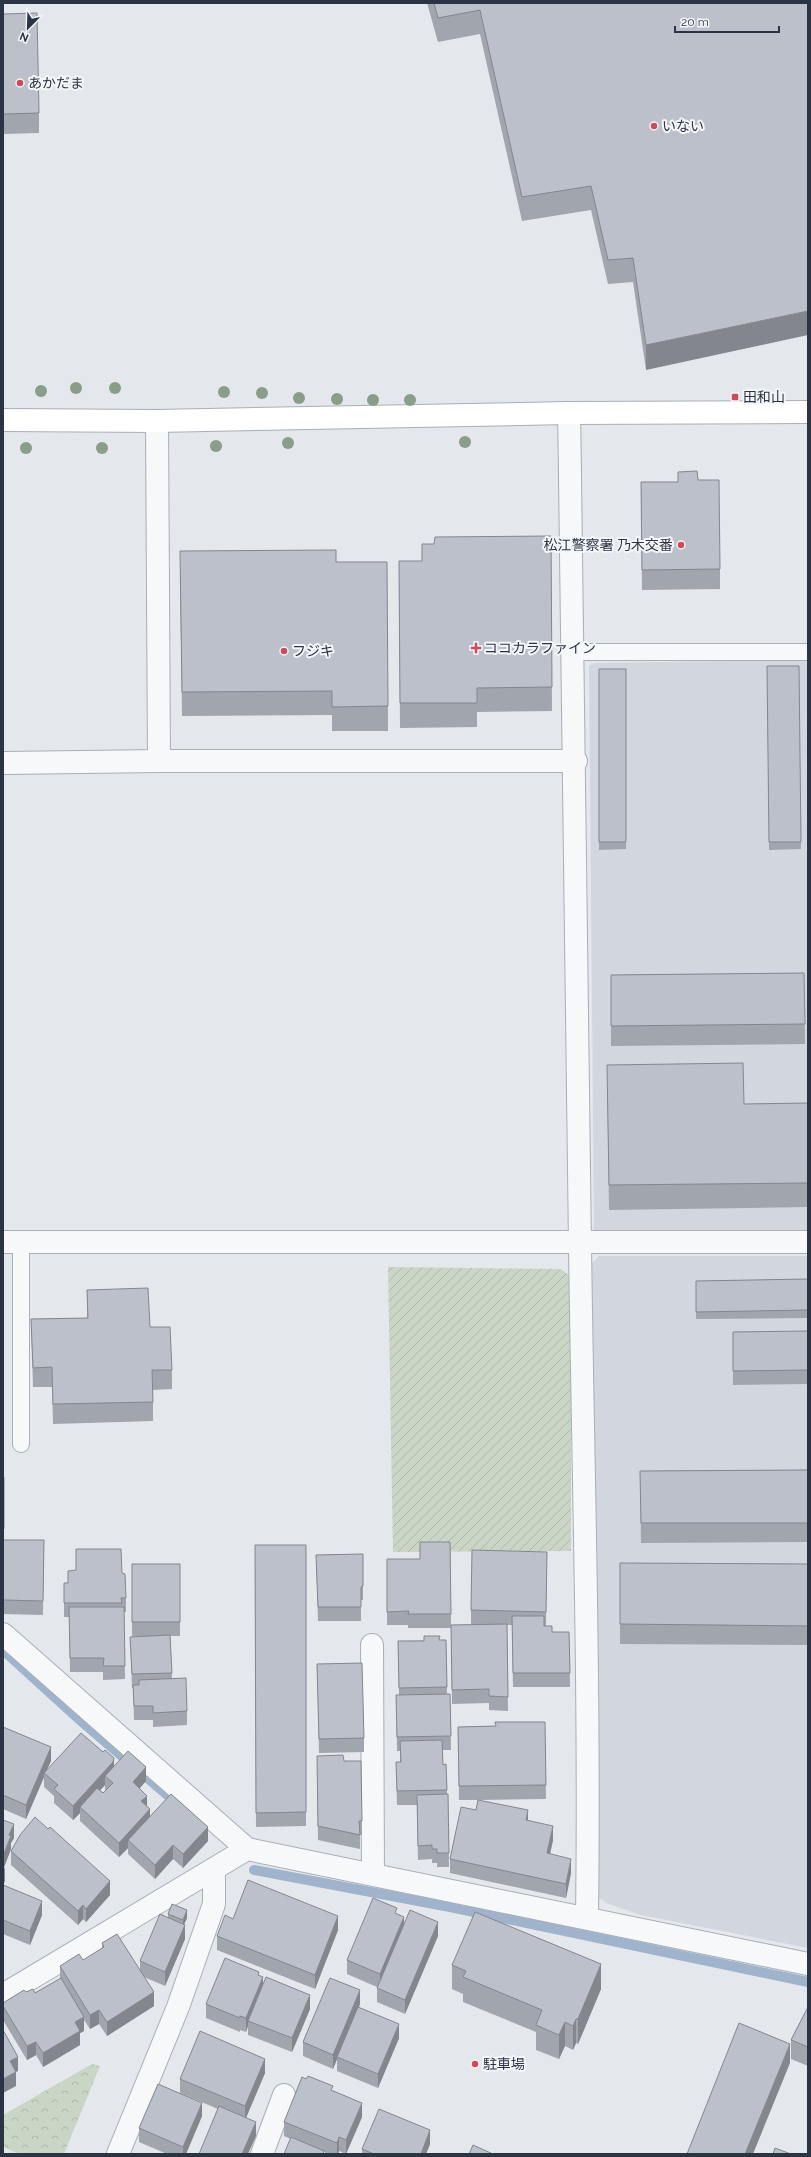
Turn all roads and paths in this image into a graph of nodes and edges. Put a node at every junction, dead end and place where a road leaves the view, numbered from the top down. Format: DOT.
graph roads {
  1 [pos="808,412"];
  2 [pos="569,413"];
  3 [pos="3,420"];
  4 [pos="157,421"];
  5 [pos="574,652"];
  6 [pos="808,652"];
  7 [pos="159,761"];
  8 [pos="576,761"];
  9 [pos="3,763"];
  10 [pos="580,1241"];
  11 [pos="12,1242"];
  12 [pos="808,1242"];
  13 [pos="21,1444"];
  14 [pos="3,1634"];
  15 [pos="372,1645"];
  16 [pos="247,1849"];
  17 [pos="214,1870"];
  18 [pos="373,1875"];
  19 [pos="587,1918"];
  20 [pos="808,1964"];
  21 [pos="3,1995"];
  22 [pos="284,2095"];
  23 [pos="118,2154"];
  24 [pos="262,2154"];
  1 -- 2 [label="street"];
  2 -- 4 [label="street"];
  2 -- 5 [label="street"];
  3 -- 4 [label="street"];
  4 -- 7 [label="street"];
  5 -- 6 [label="lane"];
  5 -- 8 [label="street"];
  7 -- 8 [label="street"];
  7 -- 9 [label="street"];
  8 -- 10 [label="street"];
  10 -- 11 [label="street"];
  10 -- 12 [label="street"];
  10 -- 19 [label="street"];
  11 -- 13 [label="lane"];
  14 -- 16 [label="street"];
  15 -- 18 [label="street"];
  16 -- 17 [label="street"];
  16 -- 18 [label="street"];
  17 -- 21 [label="street"];
  17 -- 23 [label="street"];
  18 -- 19 [label="street"];
  19 -- 20 [label="street"];
  22 -- 24 [label="street"];
}
